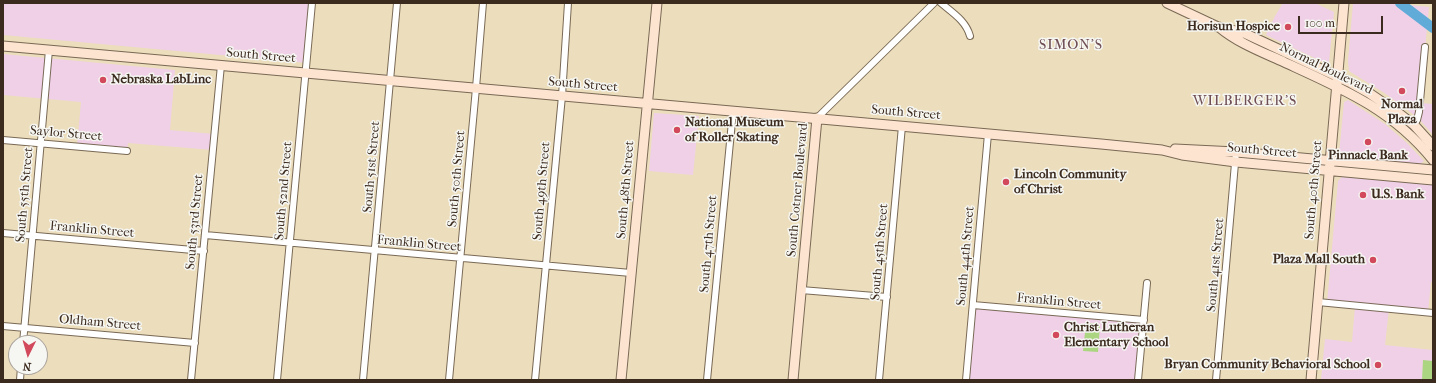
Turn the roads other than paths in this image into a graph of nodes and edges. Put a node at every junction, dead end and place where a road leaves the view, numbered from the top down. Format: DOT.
graph roads {
  1 [pos="312,3"];
  2 [pos="397,3"];
  3 [pos="483,3"];
  4 [pos="568,3"];
  5 [pos="656,3"];
  6 [pos="934,3"];
  7 [pos="941,3"];
  8 [pos="1167,3"];
  9 [pos="1344,3"];
  10 [pos="1218,26"];
  11 [pos="970,36"];
  12 [pos="3,46"];
  13 [pos="1425,47"];
  14 [pos="49,50"];
  15 [pos="221,65"];
  16 [pos="306,73"];
  17 [pos="1338,76"];
  18 [pos="391,80"];
  19 [pos="1337,86"];
  20 [pos="476,88"];
  21 [pos="562,96"];
  22 [pos="647,103"];
  23 [pos="733,111"];
  24 [pos="817,118"];
  25 [pos="1414,125"];
  26 [pos="902,126"];
  27 [pos="988,134"];
  28 [pos="3,140"];
  29 [pos="41,143"];
  30 [pos="1433,146"];
  31 [pos="1162,150"];
  32 [pos="127,151"];
  33 [pos="1236,152"];
  34 [pos="1330,160"];
  35 [pos="1433,160"];
  36 [pos="1236,162"];
  37 [pos="1329,170"];
  38 [pos="1433,170"];
  39 [pos="1433,180"];
  40 [pos="3,233"];
  41 [pos="33,235"];
  42 [pos="205,236"];
  43 [pos="290,243"];
  44 [pos="204,251"];
  45 [pos="375,251"];
  46 [pos="460,258"];
  47 [pos="546,266"];
  48 [pos="631,273"];
  49 [pos="1147,283"];
  50 [pos="801,290"];
  51 [pos="887,297"];
  52 [pos="1318,302"];
  53 [pos="973,305"];
  54 [pos="1433,313"];
  55 [pos="1144,320"];
  56 [pos="3,326"];
  57 [pos="24,328"];
  58 [pos="24,335"];
  59 [pos="195,343"];
  60 [pos="191,380"];
  61 [pos="277,380"];
  62 [pos="363,380"];
  63 [pos="449,380"];
  64 [pos="535,380"];
  65 [pos="621,380"];
  66 [pos="707,380"];
  67 [pos="793,380"];
  68 [pos="880,380"];
  69 [pos="966,380"];
  70 [pos="1138,380"];
  71 [pos="1216,380"];
  72 [pos="1311,380"];
  1 -- 16 [label="street, South 52nd Street"];
  2 -- 18 [label="street, South 51st Street"];
  3 -- 20 [label="street, South 50th Street"];
  4 -- 21 [label="street, South 49th Street"];
  5 -- 22 [label="main road, South 48th Street"];
  6 -- 24 [label="street, South Cotner Boulevard"];
  7 -- 11 [label="street"];
  8 -- 10 [label="main road, Normal Boulevard"];
  9 -- 17 [label="main road, South 40th Street"];
  10 -- 17 [label="main road, Normal Boulevard"];
  10 -- 19 [label="main road, Normal Boulevard"];
  12 -- 14 [label="main road, South Street"];
  13 -- 25 [label="street"];
  14 -- 15 [label="main road, South Street"];
  14 -- 29 [label="street, South 55th Street"];
  15 -- 16 [label="main road, South Street"];
  15 -- 42 [label="street, South 53rd Street"];
  16 -- 18 [label="main road, South Street"];
  16 -- 43 [label="street, South 52nd Street"];
  17 -- 19 [label="main road, South 40th Street"];
  17 -- 25 [label="main road, Normal Boulevard"];
  18 -- 20 [label="main road, South Street"];
  18 -- 45 [label="street, South 51st Street"];
  19 -- 34 [label="main road, South 40th Street"];
  19 -- 35 [label="main road, Normal Boulevard"];
  20 -- 21 [label="main road, South Street"];
  20 -- 46 [label="street, South 50th Street"];
  21 -- 22 [label="main road, South Street"];
  21 -- 47 [label="street, South 49th Street"];
  22 -- 23 [label="main road, South Street"];
  22 -- 48 [label="main road, South 48th Street"];
  23 -- 24 [label="main road, South Street"];
  23 -- 66 [label="street, South 47th Street"];
  24 -- 26 [label="main road, South Street"];
  24 -- 50 [label="main road, South Cotner Boulevard"];
  25 -- 30 [label="main road, Normal Boulevard"];
  26 -- 27 [label="main road, South Street"];
  26 -- 51 [label="street, South 45th Street"];
  27 -- 31 [label="main road, South Street"];
  27 -- 53 [label="street, South 44th Street"];
  28 -- 29 [label="street, Saylor Street"];
  29 -- 32 [label="street, Saylor Street"];
  29 -- 41 [label="street, South 55th Street"];
  31 -- 33 [label="main road, South Street"];
  31 -- 36 [label="main road, South Street"];
  33 -- 34 [label="main road, South Street"];
  33 -- 36 [label="street, South 41st Street"];
  34 -- 37 [label="main road, South 40th Street"];
  34 -- 38 [label="main road, South Street"];
  36 -- 37 [label="main road, South Street"];
  36 -- 71 [label="street, South 41st Street"];
  37 -- 39 [label="main road, South Street"];
  37 -- 52 [label="main road, South 40th Street"];
  40 -- 41 [label="street, Franklin Street"];
  41 -- 44 [label="street, Franklin Street"];
  41 -- 57 [label="street, South 55th Street"];
  42 -- 43 [label="street, Franklin Street"];
  42 -- 44 [label="street, South 53rd Street"];
  43 -- 45 [label="street, Franklin Street"];
  43 -- 61 [label="street, South 52nd Street"];
  44 -- 59 [label="street, South 53rd Street"];
  45 -- 46 [label="street, Franklin Street"];
  45 -- 62 [label="street, South 51st Street"];
  46 -- 47 [label="street, Franklin Street"];
  46 -- 63 [label="street, South 50th Street"];
  47 -- 48 [label="street, Franklin Street"];
  47 -- 64 [label="street, South 49th Street"];
  48 -- 65 [label="main road, South 48th Street"];
  49 -- 55 [label="street"];
  50 -- 51 [label="street"];
  50 -- 67 [label="main road, South Cotner Boulevard"];
  51 -- 68 [label="street, South 45th Street"];
  52 -- 54 [label="street"];
  52 -- 72 [label="main road, South 40th Street"];
  53 -- 55 [label="street, Franklin Street"];
  53 -- 69 [label="street, South 44th Street"];
  55 -- 70 [label="street"];
  56 -- 57 [label="street, Oldham Street"];
  57 -- 58 [label="street, South 55th Street"];
  57 -- 59 [label="street, Oldham Street"];
  59 -- 60 [label="street, South 53rd Street"];
}
